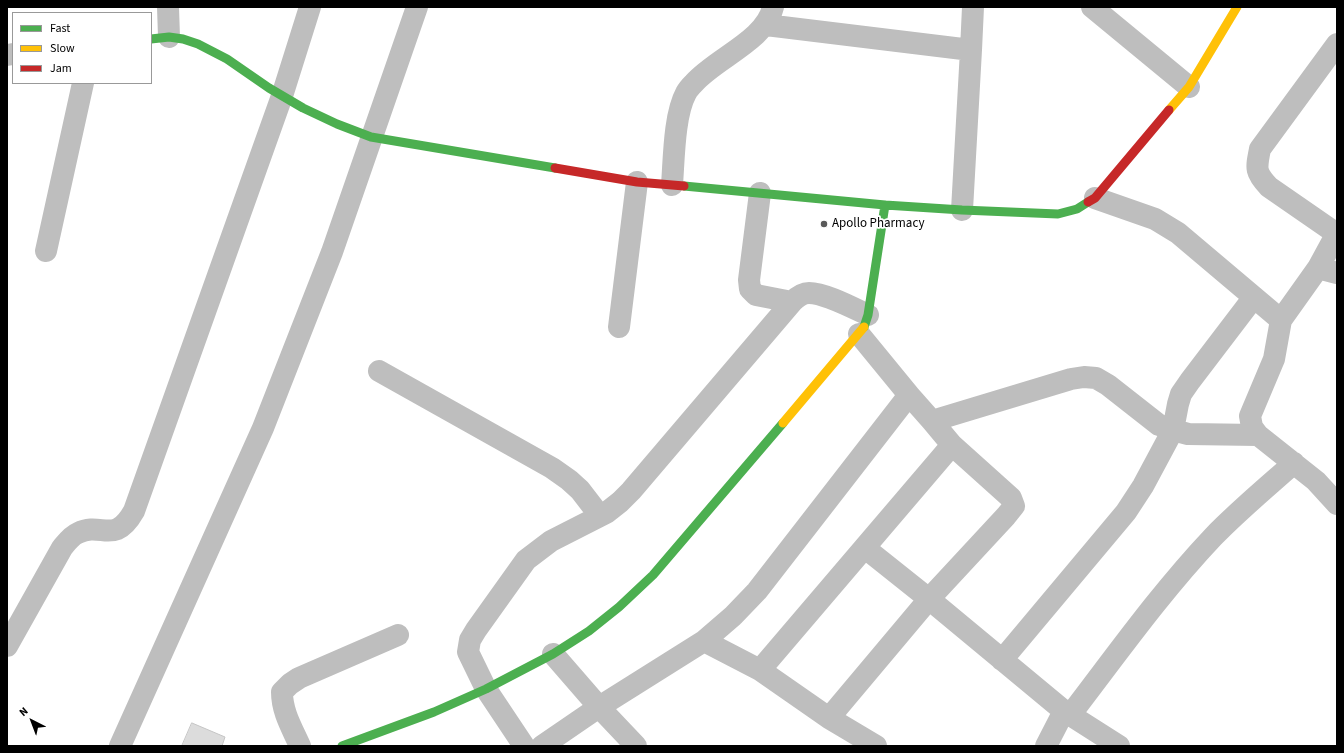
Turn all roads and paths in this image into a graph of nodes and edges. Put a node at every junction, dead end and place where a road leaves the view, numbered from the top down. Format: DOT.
graph roads {
  1 [pos="168,7"];
  2 [pos="310,7"];
  3 [pos="417,7"];
  4 [pos="973,7"];
  5 [pos="1092,7"];
  6 [pos="1237,7"];
  7 [pos="770,16"];
  8 [pos="160,38"];
  9 [pos="1337,44"];
  10 [pos="971,50"];
  11 [pos="82,84"];
  12 [pos="1189,87"];
  13 [pos="282,96"];
  14 [pos="371,137"];
  15 [pos="637,182"];
  16 [pos="672,185"];
  17 [pos="760,193"];
  18 [pos="1096,198"];
  19 [pos="885,205"];
  20 [pos="962,210"];
  21 [pos="1337,233"];
  22 [pos="46,251"];
  23 [pos="1328,270"];
  24 [pos="1254,297"];
  25 [pos="792,302"];
  26 [pos="868,314"];
  27 [pos="1280,320"];
  28 [pos="619,327"];
  29 [pos="859,334"];
  30 [pos="379,371"];
  31 [pos="909,395"];
  32 [pos="932,421"];
  33 [pos="1173,430"];
  34 [pos="1258,435"];
  35 [pos="952,445"];
  36 [pos="1294,463"];
  37 [pos="1337,504"];
  38 [pos="600,516"];
  39 [pos="865,548"];
  40 [pos="929,599"];
  41 [pos="398,635"];
  42 [pos="704,641"];
  43 [pos="7,646"];
  44 [pos="553,654"];
  45 [pos="1002,660"];
  46 [pos="760,670"];
  47 [pos="486,689"];
  48 [pos="599,707"];
  49 [pos="1067,713"];
  50 [pos="829,718"];
  51 [pos="354,744"];
  52 [pos="120,746"];
  53 [pos="300,746"];
  54 [pos="524,746"];
  55 [pos="542,746"];
  56 [pos="636,746"];
  57 [pos="876,746"];
  58 [pos="1046,746"];
  59 [pos="1119,746"];
  1 -- 8 [label="street"];
  2 -- 13 [label="street"];
  3 -- 14 [label="street"];
  4 -- 10 [label="street"];
  5 -- 12 [label="street"];
  6 -- 12 [label="street"];
  7 -- 10 [label="street"];
  7 -- 16 [label="street"];
  8 -- 13 [label="street"];
  9 -- 21 [label="street"];
  10 -- 20 [label="street"];
  11 -- 22 [label="street"];
  12 -- 18 [label="street"];
  13 -- 14 [label="street"];
  13 -- 43 [label="street"];
  14 -- 15 [label="street"];
  14 -- 52 [label="street"];
  15 -- 16 [label="street"];
  15 -- 28 [label="street"];
  16 -- 17 [label="street"];
  17 -- 19 [label="street"];
  17 -- 25 [label="street"];
  18 -- 20 [label="street"];
  18 -- 24 [label="street"];
  19 -- 20 [label="street"];
  19 -- 26 [label="street"];
  21 -- 23 [label="street"];
  23 -- 27 [label="street"];
  24 -- 27 [label="street"];
  24 -- 33 [label="street"];
  25 -- 26 [label="street"];
  25 -- 38 [label="street"];
  26 -- 29 [label="street"];
  27 -- 34 [label="street"];
  29 -- 31 [label="street"];
  29 -- 44 [label="street"];
  30 -- 38 [label="street"];
  31 -- 32 [label="street"];
  31 -- 42 [label="street"];
  32 -- 33 [label="street"];
  32 -- 35 [label="street"];
  33 -- 34 [label="street"];
  33 -- 45 [label="street"];
  34 -- 36 [label="street"];
  35 -- 39 [label="street"];
  35 -- 40 [label="street"];
  36 -- 37 [label="street"];
  36 -- 49 [label="street"];
  38 -- 47 [label="street"];
  39 -- 40 [label="street"];
  39 -- 46 [label="street"];
  40 -- 45 [label="street"];
  40 -- 50 [label="street"];
  41 -- 53 [label="street"];
  42 -- 46 [label="street"];
  42 -- 48 [label="street"];
  44 -- 47 [label="street"];
  44 -- 48 [label="street"];
  45 -- 49 [label="street"];
  46 -- 50 [label="street"];
  47 -- 51 [label="street"];
  47 -- 54 [label="street"];
  48 -- 55 [label="street"];
  48 -- 56 [label="street"];
  49 -- 58 [label="street"];
  49 -- 59 [label="street"];
  50 -- 57 [label="street"];
}
